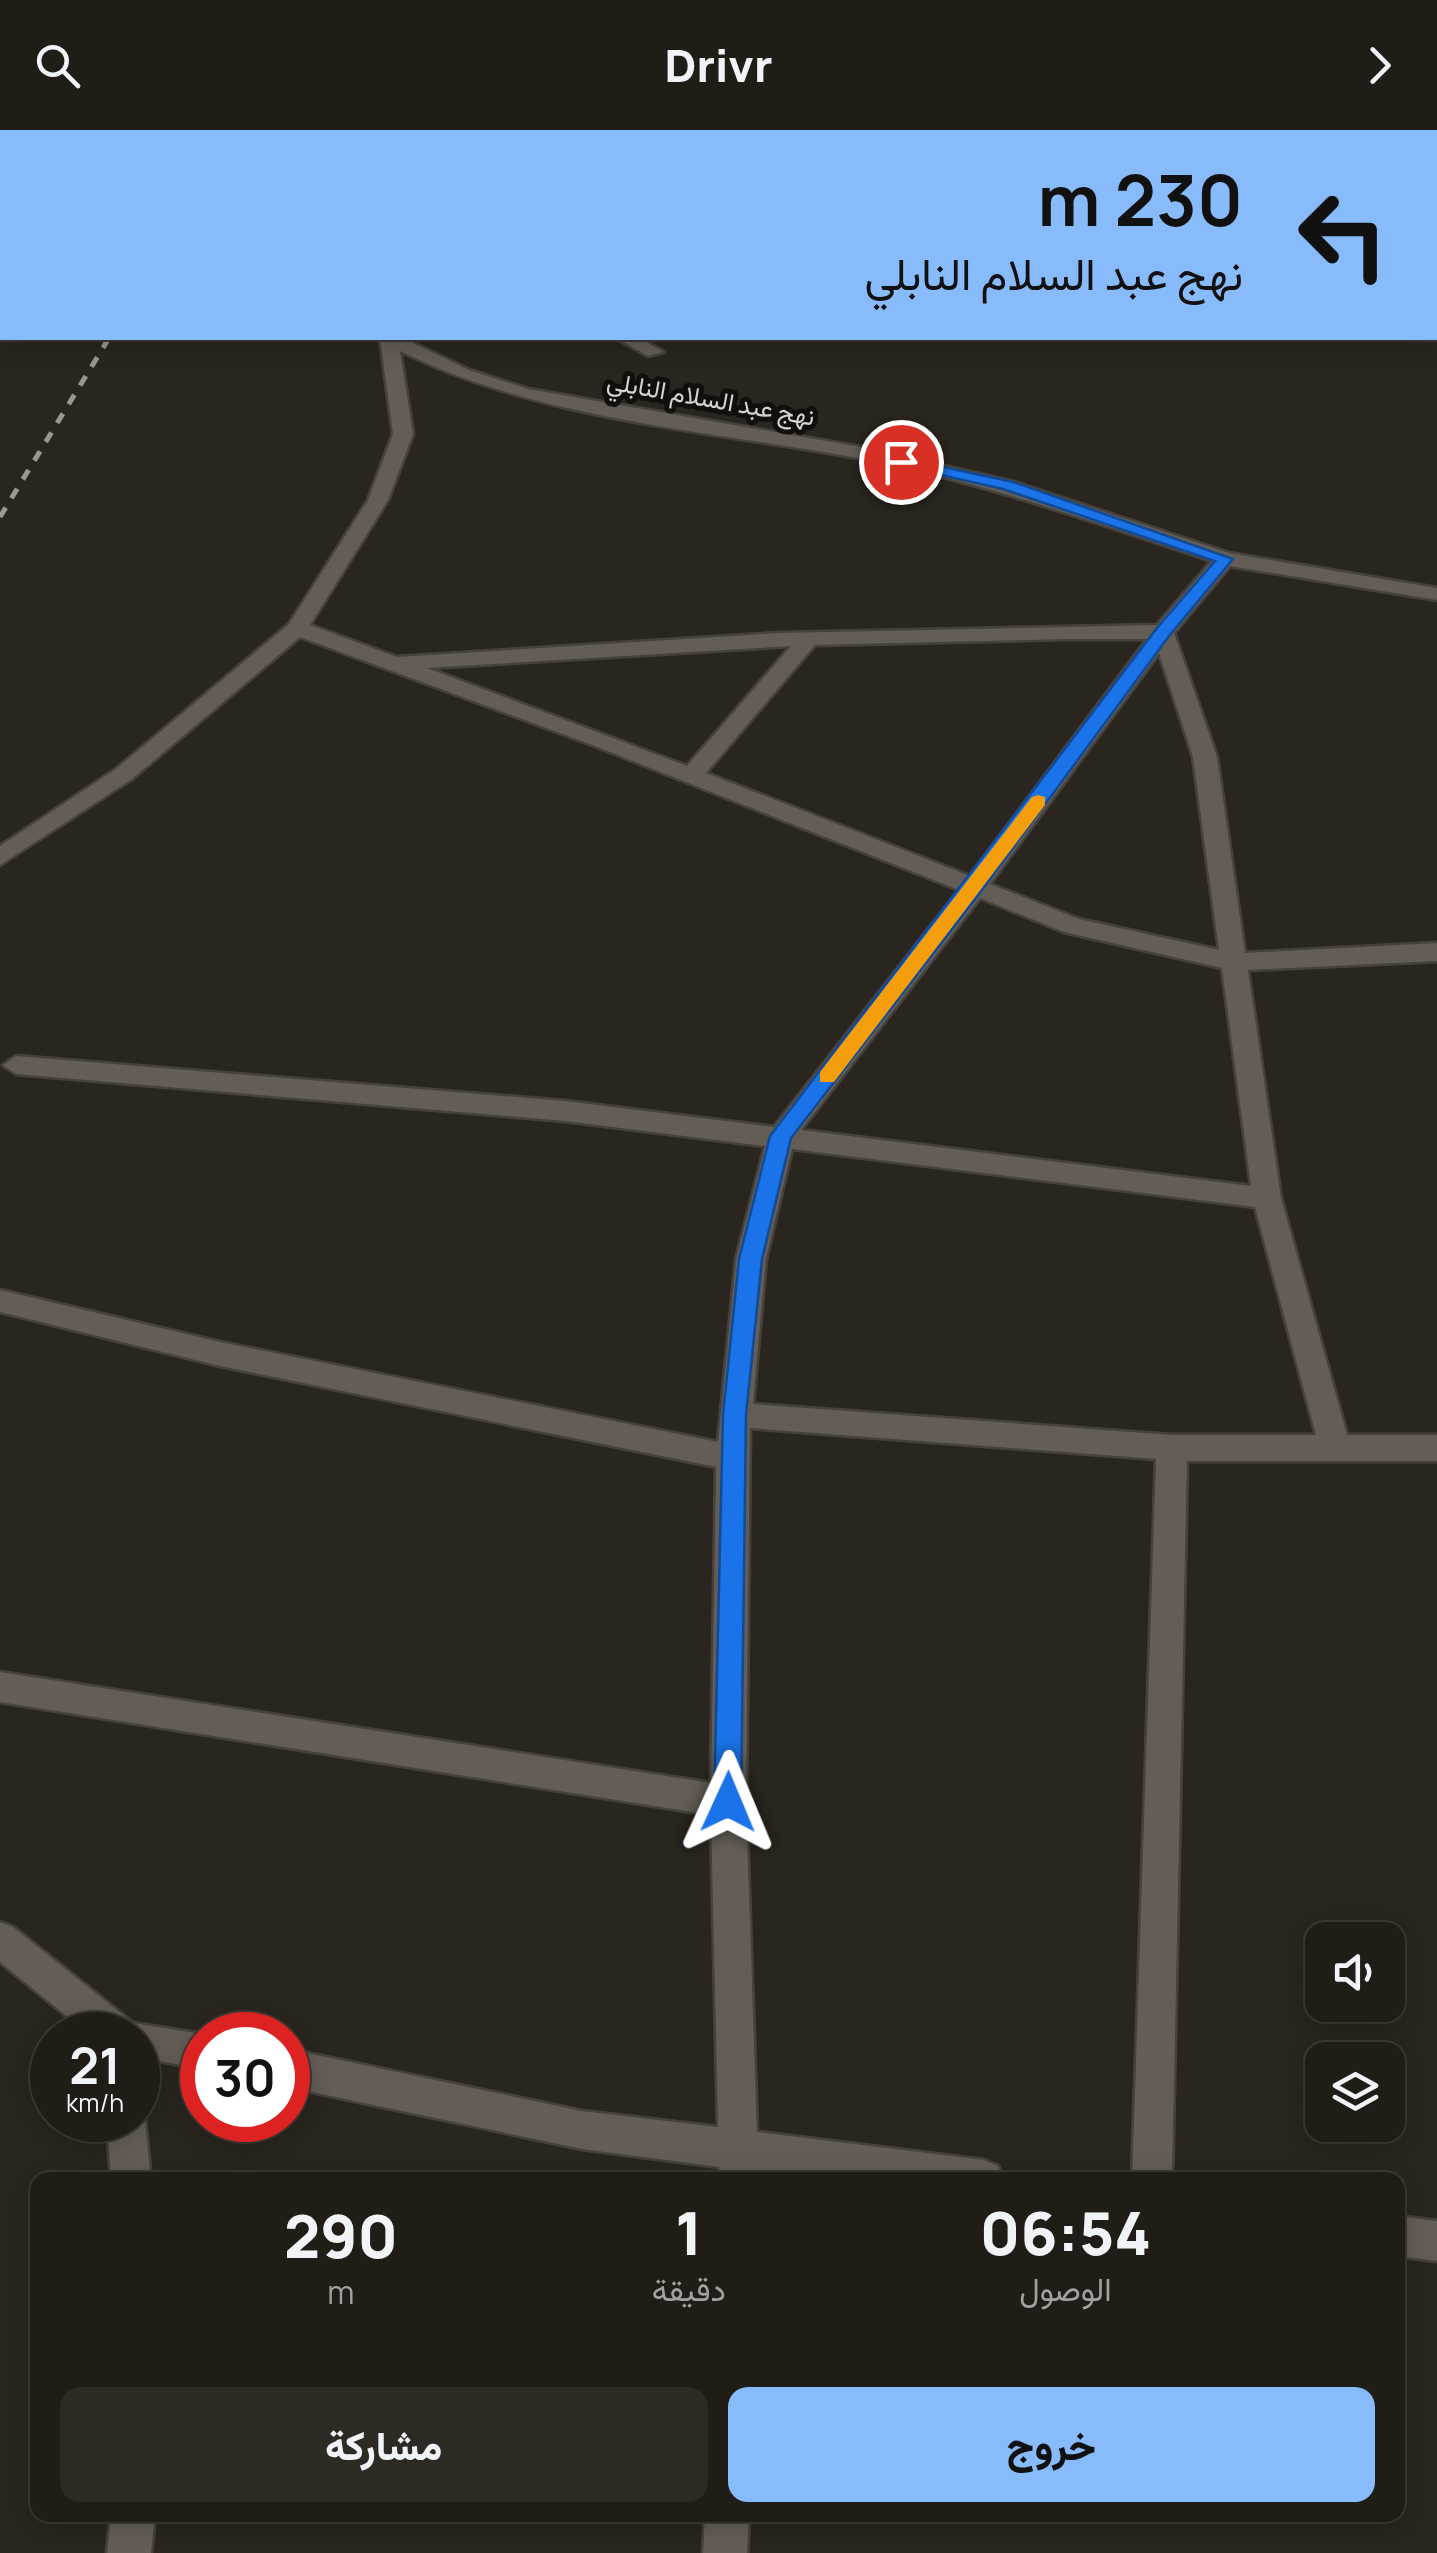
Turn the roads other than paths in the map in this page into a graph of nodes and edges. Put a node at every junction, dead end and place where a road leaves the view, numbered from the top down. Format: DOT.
graph roads {
  1 [pos="389,340"];
  2 [pos="393,340"];
  3 [pos="628,340"];
  4 [pos="655,352"];
  5 [pos="1225,559"];
  6 [pos="1437,594"];
  7 [pos="297,628"];
  8 [pos="1163,632"];
  9 [pos="807,641"];
  10 [pos="395,664"];
  11 [pos="691,776"];
  12 [pos="0,857"];
  13 [pos="972,890"];
  14 [pos="1437,952"];
  15 [pos="1233,962"];
  16 [pos="5,1068"];
  17 [pos="781,1136"];
  18 [pos="1267,1198"];
  19 [pos="0,1301"];
  20 [pos="735,1415"];
  21 [pos="1172,1448"];
  22 [pos="1335,1448"];
  23 [pos="1437,1448"];
  24 [pos="732,1458"];
  25 [pos="0,1687"];
  26 [pos="728,1802"];
  27 [pos="7,1951"];
  28 [pos="89,2012"];
  29 [pos="310,2073"];
  30 [pos="127,2142"];
  31 [pos="739,2164"];
  32 [pos="129,2172"];
  33 [pos="862,2172"];
  34 [pos="1152,2172"];
  35 [pos="1405,2237"];
  36 [pos="1437,2241"];
  37 [pos="133,2522"];
  38 [pos="726,2522"];
  39 [pos="129,2553"];
  40 [pos="725,2553"];
  1 -- 7 [label="street"];
  2 -- 5 [label="street, نهج عبد السلام النابلي"];
  3 -- 4 [label="street"];
  5 -- 6 [label="street, نهج عبد السلام النابلي"];
  5 -- 8 [label="street"];
  7 -- 10 [label="street"];
  7 -- 12 [label="street"];
  8 -- 9 [label="street"];
  8 -- 13 [label="street"];
  8 -- 15 [label="street"];
  9 -- 10 [label="street"];
  9 -- 11 [label="street"];
  10 -- 11 [label="street"];
  11 -- 13 [label="street"];
  13 -- 15 [label="street"];
  13 -- 17 [label="street"];
  14 -- 15 [label="street"];
  15 -- 18 [label="street"];
  16 -- 17 [label="street"];
  17 -- 18 [label="street"];
  17 -- 20 [label="street"];
  18 -- 22 [label="street"];
  19 -- 24 [label="street"];
  20 -- 21 [label="street"];
  20 -- 24 [label="street"];
  21 -- 22 [label="street"];
  21 -- 34 [label="street"];
  22 -- 23 [label="street"];
  24 -- 26 [label="street"];
  25 -- 26 [label="street"];
  26 -- 31 [label="street"];
  27 -- 28 [label="street"];
  29 -- 31 [label="street"];
  30 -- 32 [label="street"];
  31 -- 33 [label="street"];
  35 -- 36 [label="street"];
  37 -- 39 [label="street"];
  38 -- 40 [label="street"];
}
